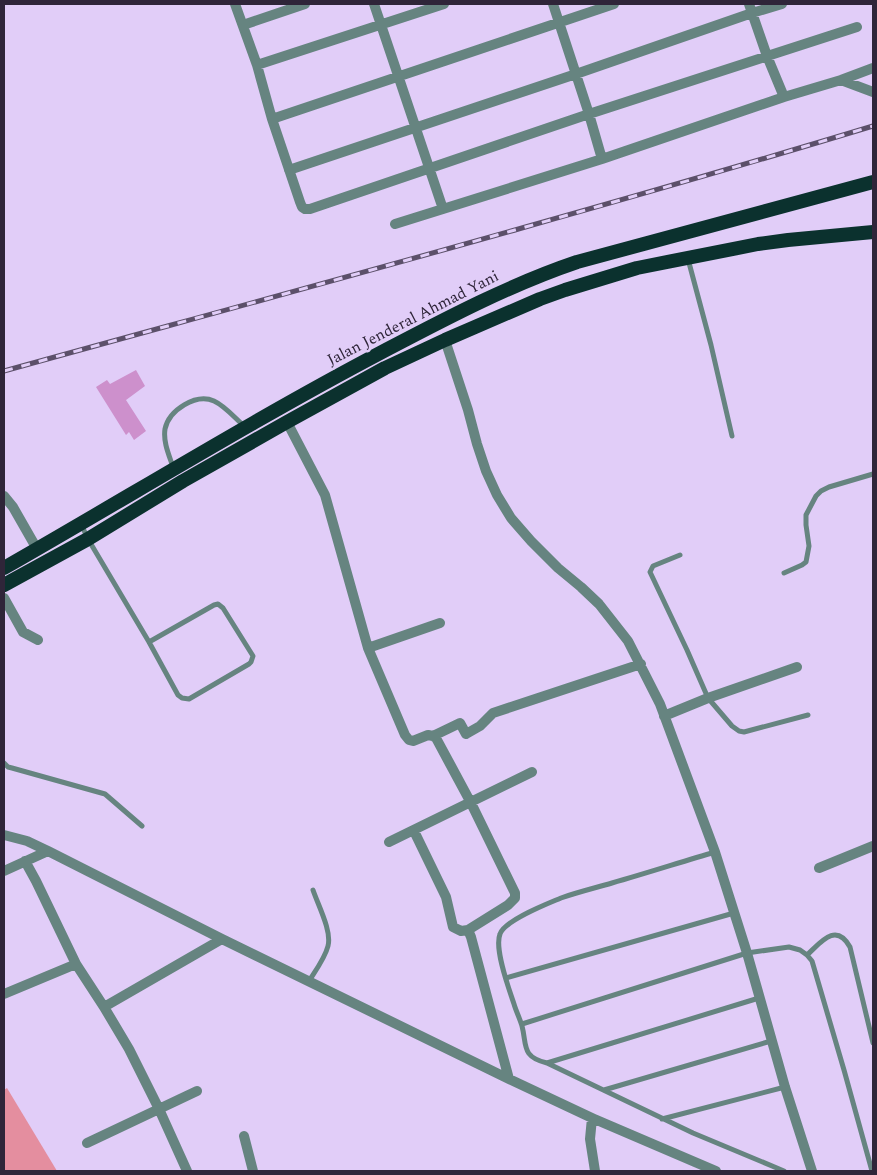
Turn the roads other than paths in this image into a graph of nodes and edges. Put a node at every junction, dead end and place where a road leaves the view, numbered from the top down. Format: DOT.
graph roads {
  1 [pos="235,4"];
  2 [pos="305,4"];
  3 [pos="374,4"];
  4 [pos="444,4"];
  5 [pos="553,4"];
  6 [pos="614,4"];
  7 [pos="782,4"];
  8 [pos="751,8"];
  9 [pos="559,23"];
  10 [pos="243,24"];
  11 [pos="381,24"];
  12 [pos="857,27"];
  13 [pos="767,56"];
  14 [pos="256,65"];
  15 [pos="873,68"];
  16 [pos="576,74"];
  17 [pos="398,76"];
  18 [pos="842,80"];
  19 [pos="873,92"];
  20 [pos="784,97"];
  21 [pos="589,114"];
  22 [pos="272,119"];
  23 [pos="415,127"];
  24 [pos="602,159"];
  25 [pos="429,169"];
  26 [pos="289,170"];
  27 [pos="873,182"];
  28 [pos="443,209"];
  29 [pos="395,224"];
  30 [pos="873,232"];
  31 [pos="688,258"];
  32 [pos="444,340"];
  33 [pos="287,422"];
  34 [pos="245,428"];
  35 [pos="732,436"];
  36 [pos="174,470"];
  37 [pos="873,474"];
  38 [pos="4,496"];
  39 [pos="81,523"];
  40 [pos="88,539"];
  41 [pos="36,549"];
  42 [pos="680,555"];
  43 [pos="4,568"];
  44 [pos="784,573"];
  45 [pos="4,585"];
  46 [pos="4,598"];
  47 [pos="440,623"];
  48 [pos="38,640"];
  49 [pos="149,642"];
  50 [pos="368,648"];
  51 [pos="641,664"];
  52 [pos="797,667"];
  53 [pos="708,698"];
  54 [pos="808,715"];
  55 [pos="664,716"];
  56 [pos="433,736"];
  57 [pos="4,763"];
  58 [pos="532,772"];
  59 [pos="470,803"];
  60 [pos="142,826"];
  61 [pos="414,831"];
  62 [pos="4,834"];
  63 [pos="389,842"];
  64 [pos="873,846"];
  65 [pos="48,851"];
  66 [pos="715,852"];
  67 [pos="25,861"];
  68 [pos="819,868"];
  69 [pos="4,871"];
  70 [pos="313,890"];
  71 [pos="734,913"];
  72 [pos="468,930"];
  73 [pos="222,939"];
  74 [pos="747,953"];
  75 [pos="808,955"];
  76 [pos="76,964"];
  77 [pos="506,978"];
  78 [pos="309,981"];
  79 [pos="4,994"];
  80 [pos="759,998"];
  81 [pos="104,1007"];
  82 [pos="522,1024"];
  83 [pos="771,1040"];
  84 [pos="873,1043"];
  85 [pos="547,1063"];
  86 [pos="509,1079"];
  87 [pos="785,1087"];
  88 [pos="604,1090"];
  89 [pos="197,1091"];
  90 [pos="159,1109"];
  91 [pos="592,1118"];
  92 [pos="662,1119"];
  93 [pos="244,1136"];
  94 [pos="87,1143"];
  95 [pos="187,1171"];
  96 [pos="253,1171"];
  97 [pos="595,1171"];
  98 [pos="716,1171"];
  99 [pos="784,1171"];
  100 [pos="812,1171"];
  101 [pos="872,1171"];
  1 -- 10 [label="street"];
  2 -- 10 [label="street"];
  3 -- 11 [label="street"];
  4 -- 11 [label="street"];
  5 -- 9 [label="street"];
  6 -- 9 [label="street"];
  7 -- 8 [label="street"];
  8 -- 13 [label="street"];
  8 -- 16 [label="street"];
  9 -- 16 [label="street"];
  9 -- 17 [label="street"];
  10 -- 14 [label="street"];
  11 -- 14 [label="street"];
  11 -- 17 [label="street"];
  12 -- 13 [label="street"];
  13 -- 20 [label="street"];
  13 -- 21 [label="street"];
  14 -- 22 [label="street"];
  15 -- 18 [label="street"];
  16 -- 21 [label="street"];
  16 -- 23 [label="street"];
  17 -- 22 [label="street"];
  17 -- 23 [label="street"];
  18 -- 19 [label="street"];
  18 -- 20 [label="street"];
  20 -- 24 [label="street"];
  21 -- 24 [label="street"];
  21 -- 25 [label="street"];
  22 -- 26 [label="street"];
  23 -- 25 [label="street"];
  23 -- 26 [label="street"];
  24 -- 28 [label="street"];
  25 -- 26 [label="street"];
  25 -- 28 [label="street"];
  27 -- 34 [label="highway, Jalan Jenderal Ahmad Yani"];
  28 -- 29 [label="street"];
  30 -- 31 [label="highway, Jalan Jenderal Ahmad Yani"];
  31 -- 32 [label="highway, Jalan Jenderal Ahmad Yani"];
  31 -- 35 [label="lane"];
  32 -- 33 [label="highway, Jalan Jenderal Ahmad Yani"];
  32 -- 51 [label="street"];
  33 -- 40 [label="highway, Jalan Jenderal Ahmad Yani"];
  33 -- 50 [label="street"];
  34 -- 36 [label="highway, Jalan Jenderal Ahmad Yani"];
  34 -- 36 [label="lane"];
  36 -- 39 [label="highway, Jalan Jenderal Ahmad Yani"];
  37 -- 44 [label="lane"];
  38 -- 41 [label="street"];
  39 -- 40 [label="lane"];
  39 -- 41 [label="highway, Jalan Jenderal Ahmad Yani"];
  40 -- 45 [label="highway, Jalan Jenderal Ahmad Yani"];
  40 -- 49 [label="lane"];
  41 -- 43 [label="highway, Jalan Jenderal Ahmad Yani"];
  42 -- 53 [label="lane"];
  46 -- 48 [label="street"];
  47 -- 50 [label="street"];
  49 -- 49 [label="lane"];
  50 -- 56 [label="street"];
  51 -- 55 [label="street"];
  51 -- 56 [label="street"];
  52 -- 53 [label="street"];
  53 -- 54 [label="lane"];
  53 -- 55 [label="street"];
  55 -- 66 [label="street"];
  56 -- 59 [label="street"];
  57 -- 60 [label="lane"];
  58 -- 59 [label="street"];
  59 -- 61 [label="street"];
  59 -- 72 [label="street"];
  61 -- 63 [label="street"];
  61 -- 72 [label="street"];
  62 -- 65 [label="street"];
  64 -- 68 [label="street"];
  65 -- 67 [label="street"];
  65 -- 73 [label="street"];
  66 -- 71 [label="street"];
  66 -- 77 [label="lane"];
  67 -- 69 [label="street"];
  67 -- 76 [label="street"];
  70 -- 78 [label="lane"];
  71 -- 74 [label="street"];
  71 -- 77 [label="lane"];
  72 -- 86 [label="street"];
  73 -- 78 [label="street"];
  73 -- 81 [label="street"];
  74 -- 75 [label="lane"];
  74 -- 80 [label="street"];
  74 -- 82 [label="lane"];
  75 -- 84 [label="lane"];
  75 -- 101 [label="lane"];
  76 -- 79 [label="street"];
  76 -- 81 [label="street"];
  77 -- 82 [label="lane"];
  78 -- 86 [label="street"];
  80 -- 83 [label="street"];
  80 -- 85 [label="lane"];
  81 -- 90 [label="street"];
  82 -- 85 [label="lane"];
  83 -- 87 [label="street"];
  83 -- 88 [label="lane"];
  85 -- 88 [label="lane"];
  86 -- 91 [label="street"];
  87 -- 92 [label="lane"];
  87 -- 100 [label="street"];
  88 -- 92 [label="lane"];
  89 -- 90 [label="street"];
  90 -- 94 [label="street"];
  90 -- 95 [label="street"];
  91 -- 97 [label="street"];
  91 -- 98 [label="street"];
  92 -- 99 [label="lane"];
  93 -- 96 [label="street"];
}
